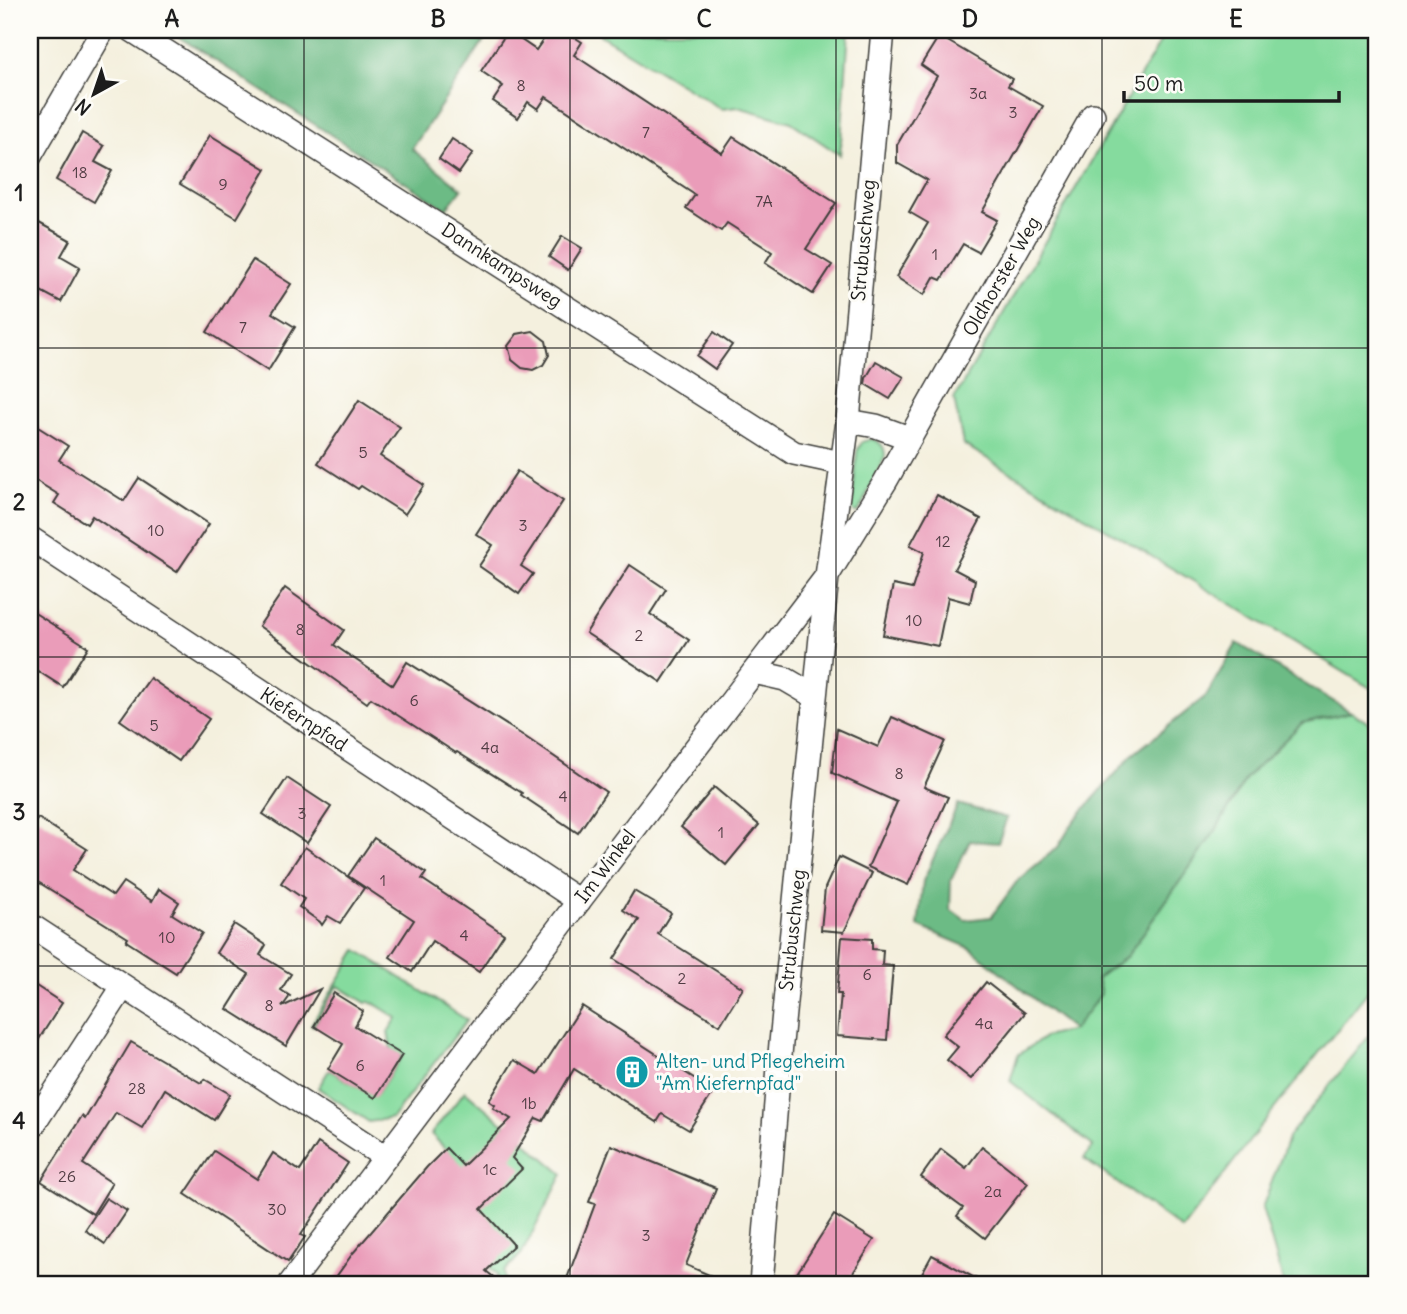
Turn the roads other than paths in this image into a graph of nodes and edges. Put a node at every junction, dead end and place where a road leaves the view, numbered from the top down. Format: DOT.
graph roads {
  1 [pos="103,30"];
  2 [pos="132,30"];
  3 [pos="883,30"];
  4 [pos="1093,115"];
  5 [pos="30,156"];
  6 [pos="848,421"];
  7 [pos="909,438"];
  8 [pos="841,463"];
  9 [pos="884,482"];
  10 [pos="30,538"];
  11 [pos="827,576"];
  12 [pos="754,672"];
  13 [pos="814,696"];
  14 [pos="579,901"];
  15 [pos="30,925"];
  16 [pos="123,987"];
  17 [pos="30,1130"];
  18 [pos="385,1157"];
  19 [pos="290,1284"];
  20 [pos="761,1284"];
  1 -- 5 [label="street"];
  2 -- 8 [label="street, Dannkampsweg"];
  3 -- 6 [label="street, Strubuschweg"];
  4 -- 7 [label="street, Oldhorster Weg"];
  6 -- 7 [label="street"];
  6 -- 8 [label="street"];
  7 -- 9 [label="street, Oldhorster Weg"];
  8 -- 11 [label="street, Strubuschweg"];
  9 -- 11 [label="street, Strubuschweg"];
  10 -- 14 [label="street, Kiefernpfad"];
  11 -- 12 [label="street, Im Winkel"];
  11 -- 13 [label="street, Strubuschweg"];
  12 -- 13 [label="street"];
  12 -- 14 [label="street, Im Winkel"];
  13 -- 20 [label="street, Strubuschweg"];
  14 -- 18 [label="street, Im Winkel"];
  15 -- 16 [label="street"];
  16 -- 17 [label="street"];
  16 -- 18 [label="street"];
  18 -- 19 [label="street, Im Winkel"];
}
